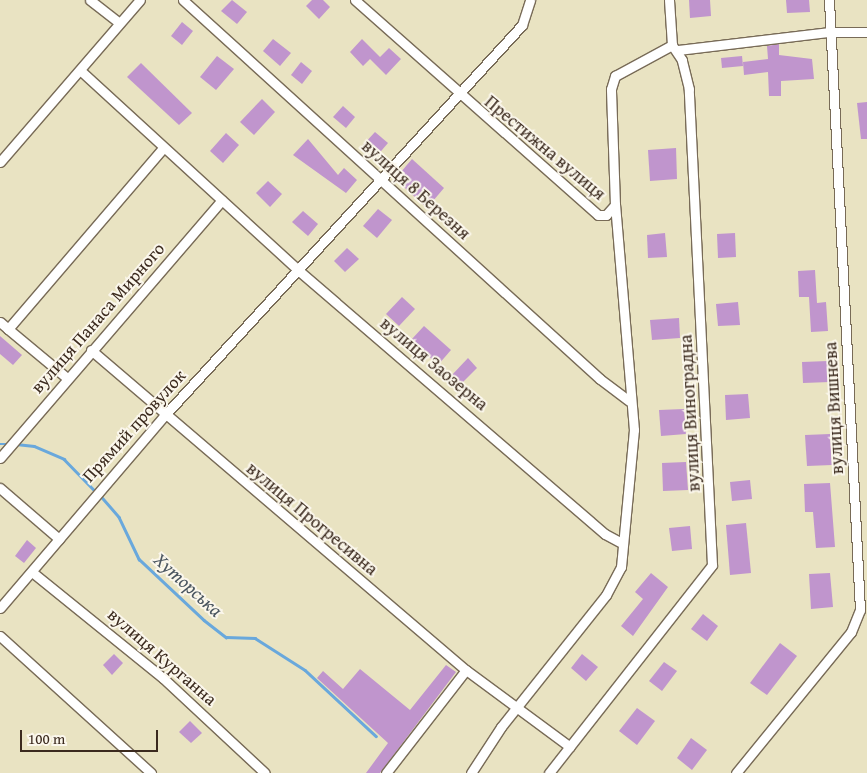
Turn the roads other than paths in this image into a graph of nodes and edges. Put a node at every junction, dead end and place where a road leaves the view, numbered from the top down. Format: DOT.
graph roads {
  1 [pos="90,0"];
  2 [pos="140,0"];
  3 [pos="184,0"];
  4 [pos="355,0"];
  5 [pos="530,0"];
  6 [pos="668,0"];
  7 [pos="829,0"];
  8 [pos="119,23"];
  9 [pos="830,32"];
  10 [pos="867,32"];
  11 [pos="675,48"];
  12 [pos="81,71"];
  13 [pos="459,95"];
  14 [pos="163,148"];
  15 [pos="0,162"];
  16 [pos="381,180"];
  17 [pos="222,200"];
  18 [pos="615,205"];
  19 [pos="298,270"];
  20 [pos="0,322"];
  21 [pos="8,329"];
  22 [pos="91,350"];
  23 [pos="67,378"];
  24 [pos="630,401"];
  25 [pos="164,416"];
  26 [pos="0,458"];
  27 [pos="0,488"];
  28 [pos="58,540"];
  29 [pos="622,543"];
  30 [pos="32,572"];
  31 [pos="0,608"];
  32 [pos="0,636"];
  33 [pos="466,670"];
  34 [pos="516,707"];
  35 [pos="570,747"];
  36 [pos="151,773"];
  37 [pos="265,773"];
  38 [pos="386,773"];
  39 [pos="471,773"];
  40 [pos="549,773"];
  41 [pos="736,773"];
  1 -- 8 [label="street"];
  2 -- 8 [label="street"];
  3 -- 16 [label="street, вулиця 8 Березня"];
  4 -- 13 [label="street, Престижна вулиця"];
  5 -- 13 [label="street, Прямий провулок"];
  6 -- 11 [label="street, вулиця Виноградна"];
  7 -- 9 [label="street, вулиця Вишнева"];
  8 -- 12 [label="street"];
  9 -- 10 [label="street"];
  9 -- 11 [label="street"];
  9 -- 41 [label="street, вулиця Вишнева"];
  11 -- 18 [label="street, Престижна вулиця"];
  11 -- 35 [label="street, вулиця Виноградна"];
  12 -- 14 [label="street, вулиця Заозерна"];
  12 -- 15 [label="street"];
  13 -- 16 [label="street, Прямий провулок"];
  13 -- 18 [label="street, Престижна вулиця"];
  14 -- 17 [label="street, вулиця Заозерна"];
  14 -- 21 [label="street"];
  16 -- 19 [label="street, Прямий провулок"];
  16 -- 24 [label="street, вулиця 8 Березня"];
  17 -- 19 [label="street, вулиця Заозерна"];
  17 -- 22 [label="street, вулиця Панаса Мирного"];
  18 -- 24 [label="street"];
  19 -- 25 [label="street, Прямий провулок"];
  19 -- 29 [label="street, вулиця Заозерна"];
  20 -- 21 [label="street"];
  21 -- 23 [label="street"];
  22 -- 23 [label="street, вулиця Панаса Мирного"];
  22 -- 25 [label="street, вулиця Прогресивна"];
  23 -- 26 [label="street, вулиця Панаса Мирного"];
  24 -- 29 [label="street"];
  25 -- 28 [label="street, Прямий провулок"];
  25 -- 33 [label="street, вулиця Прогресивна"];
  27 -- 28 [label="street"];
  28 -- 30 [label="street, Прямий провулок"];
  29 -- 34 [label="street"];
  30 -- 31 [label="street, Прямий провулок"];
  30 -- 37 [label="street, вулиця Курганна"];
  32 -- 36 [label="street"];
  33 -- 34 [label="street, вулиця Прогресивна"];
  33 -- 38 [label="street"];
  34 -- 35 [label="street, вулиця Прогресивна"];
  34 -- 39 [label="street"];
  35 -- 40 [label="street, вулиця Виноградна"];
}
